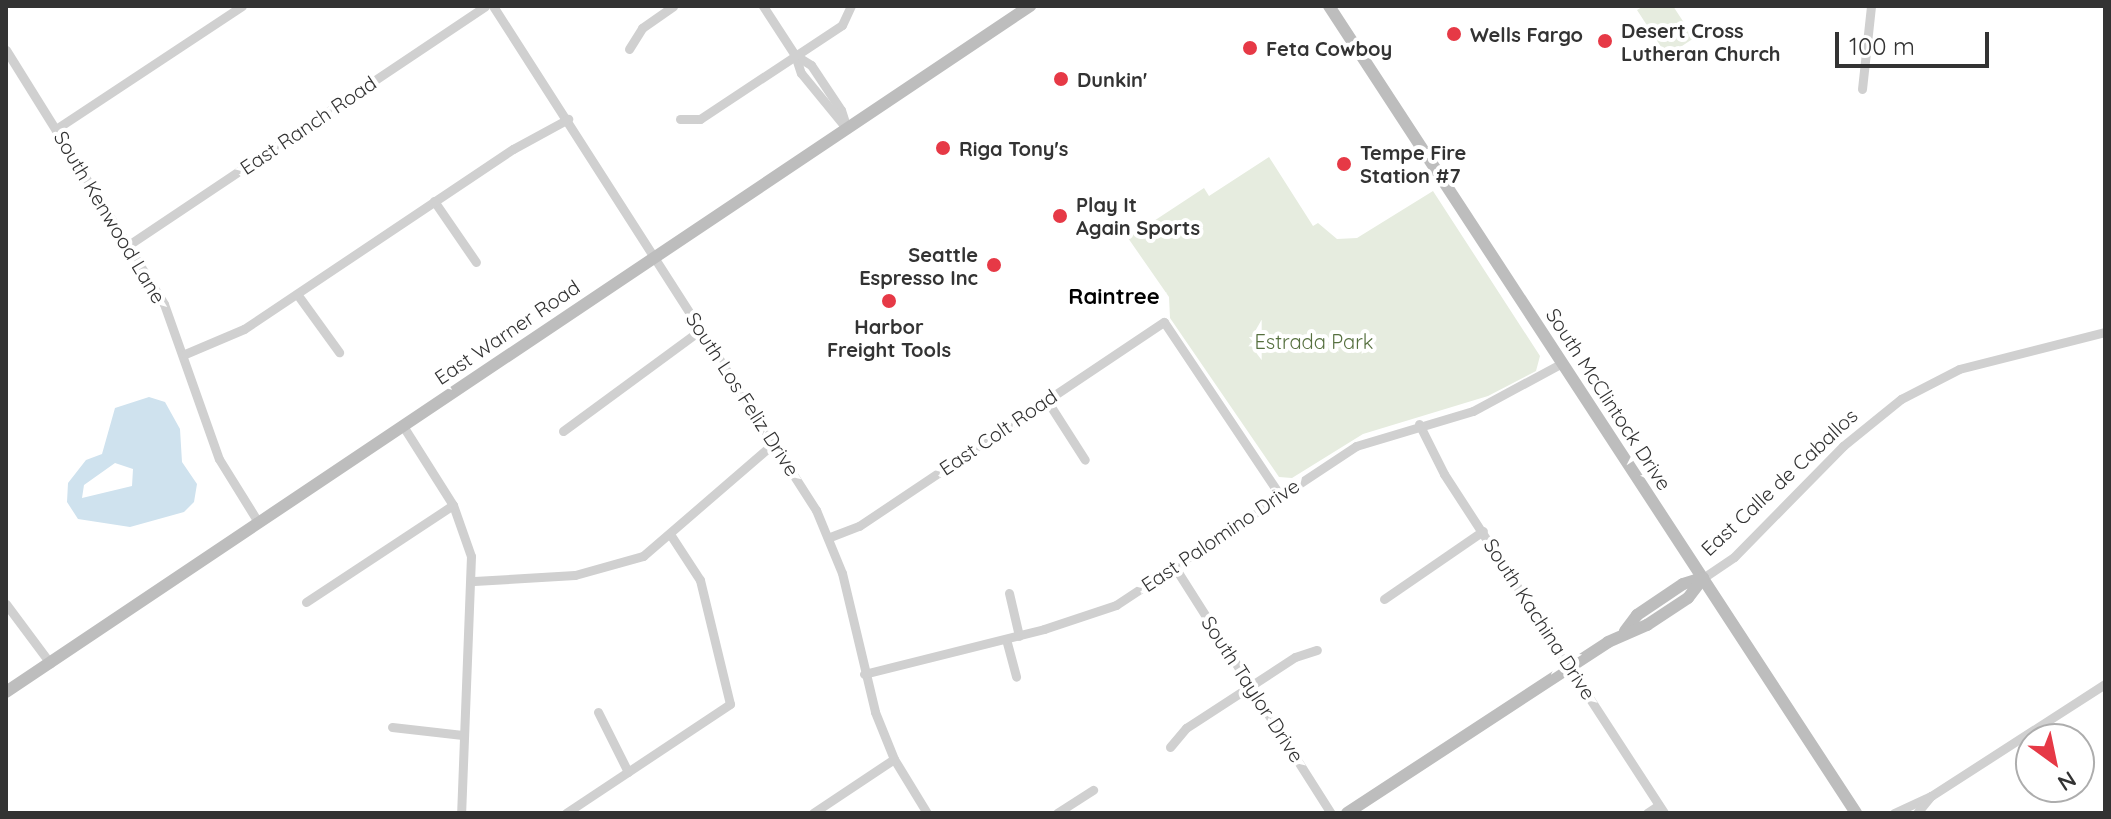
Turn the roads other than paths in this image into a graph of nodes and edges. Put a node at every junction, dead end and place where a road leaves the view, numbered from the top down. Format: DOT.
graph roads {
  1 [pos="242,6"];
  2 [pos="485,6"];
  3 [pos="493,6"];
  4 [pos="673,6"];
  5 [pos="763,6"];
  6 [pos="851,6"];
  7 [pos="1030,6"];
  8 [pos="1329,6"];
  9 [pos="1871,6"];
  10 [pos="629,49"];
  11 [pos="6,50"];
  12 [pos="795,55"];
  13 [pos="1862,89"];
  14 [pos="568,119"];
  15 [pos="680,119"];
  16 [pos="56,129"];
  17 [pos="847,129"];
  18 [pos="434,201"];
  19 [pos="130,244"];
  20 [pos="655,257"];
  21 [pos="476,262"];
  22 [pos="297,294"];
  23 [pos="702,329"];
  24 [pos="2105,332"];
  25 [pos="339,352"];
  26 [pos="185,354"];
  27 [pos="1562,363"];
  28 [pos="1046,399"];
  29 [pos="1419,424"];
  30 [pos="403,426"];
  31 [pos="563,431"];
  32 [pos="775,442"];
  33 [pos="1085,460"];
  34 [pos="1280,495"];
  35 [pos="453,505"];
  36 [pos="258,522"];
  37 [pos="1483,531"];
  38 [pos="670,534"];
  39 [pos="830,537"];
  40 [pos="1174,566"];
  41 [pos="1703,578"];
  42 [pos="474,581"];
  43 [pos="1009,593"];
  44 [pos="1384,599"];
  45 [pos="306,602"];
  46 [pos="6,604"];
  47 [pos="1019,636"];
  48 [pos="1006,639"];
  49 [pos="1317,650"];
  50 [pos="50,663"];
  51 [pos="1570,667"];
  52 [pos="864,674"];
  53 [pos="1016,677"];
  54 [pos="2105,684"];
  55 [pos="1251,686"];
  56 [pos="6,692"];
  57 [pos="598,712"];
  58 [pos="392,727"];
  59 [pos="463,735"];
  60 [pos="1170,747"];
  61 [pos="894,759"];
  62 [pos="628,772"];
  63 [pos="1093,790"];
  64 [pos="1931,796"];
  65 [pos="1661,809"];
  66 [pos="461,813"];
  67 [pos="566,813"];
  68 [pos="813,813"];
  69 [pos="927,813"];
  70 [pos="1057,813"];
  71 [pos="1331,813"];
  72 [pos="1347,813"];
  73 [pos="1647,813"];
  74 [pos="1856,813"];
  75 [pos="1894,813"];
  76 [pos="1917,813"];
  1 -- 16 [label="street"];
  2 -- 19 [label="street, East Ranch Road"];
  3 -- 14 [label="street, South Los Feliz Drive"];
  4 -- 10 [label="street"];
  5 -- 12 [label="street"];
  6 -- 12 [label="street"];
  7 -- 17 [label="main road, East Warner Road"];
  8 -- 27 [label="main road, South McClintock Drive"];
  9 -- 13 [label="street"];
  11 -- 16 [label="street, South Kenwood Lane"];
  12 -- 15 [label="street"];
  12 -- 17 [label="street"];
  14 -- 18 [label="street"];
  14 -- 20 [label="street, South Los Feliz Drive"];
  16 -- 19 [label="street, South Kenwood Lane"];
  17 -- 20 [label="main road, East Warner Road"];
  18 -- 21 [label="street"];
  18 -- 22 [label="street"];
  19 -- 26 [label="street, South Kenwood Lane"];
  20 -- 23 [label="street, South Los Feliz Drive"];
  20 -- 30 [label="main road, East Warner Road"];
  22 -- 25 [label="street"];
  22 -- 26 [label="street"];
  23 -- 31 [label="street"];
  23 -- 32 [label="street, South Los Feliz Drive"];
  24 -- 41 [label="street, East Calle de Caballos"];
  26 -- 36 [label="street, South Kenwood Lane"];
  27 -- 29 [label="street, East Palomino Drive"];
  27 -- 41 [label="main road, South McClintock Drive"];
  28 -- 33 [label="street"];
  28 -- 34 [label="street, East Colt Road"];
  28 -- 39 [label="street, East Colt Road"];
  29 -- 34 [label="street, East Palomino Drive"];
  29 -- 37 [label="street, South Kachina Drive"];
  30 -- 35 [label="street"];
  30 -- 36 [label="main road, East Warner Road"];
  32 -- 38 [label="street"];
  32 -- 39 [label="street, South Los Feliz Drive"];
  34 -- 40 [label="street, East Palomino Drive"];
  35 -- 42 [label="street"];
  35 -- 45 [label="street"];
  36 -- 50 [label="main road, East Warner Road"];
  37 -- 44 [label="street"];
  37 -- 51 [label="street, South Kachina Drive"];
  38 -- 42 [label="street"];
  38 -- 62 [label="street"];
  39 -- 52 [label="street, South Los Feliz Drive"];
  40 -- 47 [label="street, East Palomino Drive"];
  40 -- 55 [label="street, South Taylor Drive"];
  41 -- 51 [label="main road, East Calle de Caballos"];
  41 -- 74 [label="main road, South McClintock Drive"];
  42 -- 59 [label="street"];
  43 -- 47 [label="street"];
  46 -- 50 [label="street"];
  47 -- 48 [label="street, East Palomino Drive"];
  48 -- 52 [label="street, East Palomino Drive"];
  48 -- 53 [label="street"];
  49 -- 55 [label="street"];
  50 -- 56 [label="main road, East Warner Road"];
  51 -- 65 [label="street, South Kachina Drive"];
  51 -- 72 [label="main road"];
  52 -- 61 [label="street, South Los Feliz Drive"];
  54 -- 64 [label="street"];
  55 -- 60 [label="street"];
  55 -- 71 [label="street, South Taylor Drive"];
  57 -- 62 [label="street"];
  58 -- 59 [label="street"];
  59 -- 66 [label="street"];
  61 -- 68 [label="street"];
  61 -- 69 [label="street, South Los Feliz Drive"];
  62 -- 67 [label="street"];
  63 -- 70 [label="street"];
  64 -- 75 [label="street"];
  64 -- 76 [label="street"];
  65 -- 73 [label="street"];
}
